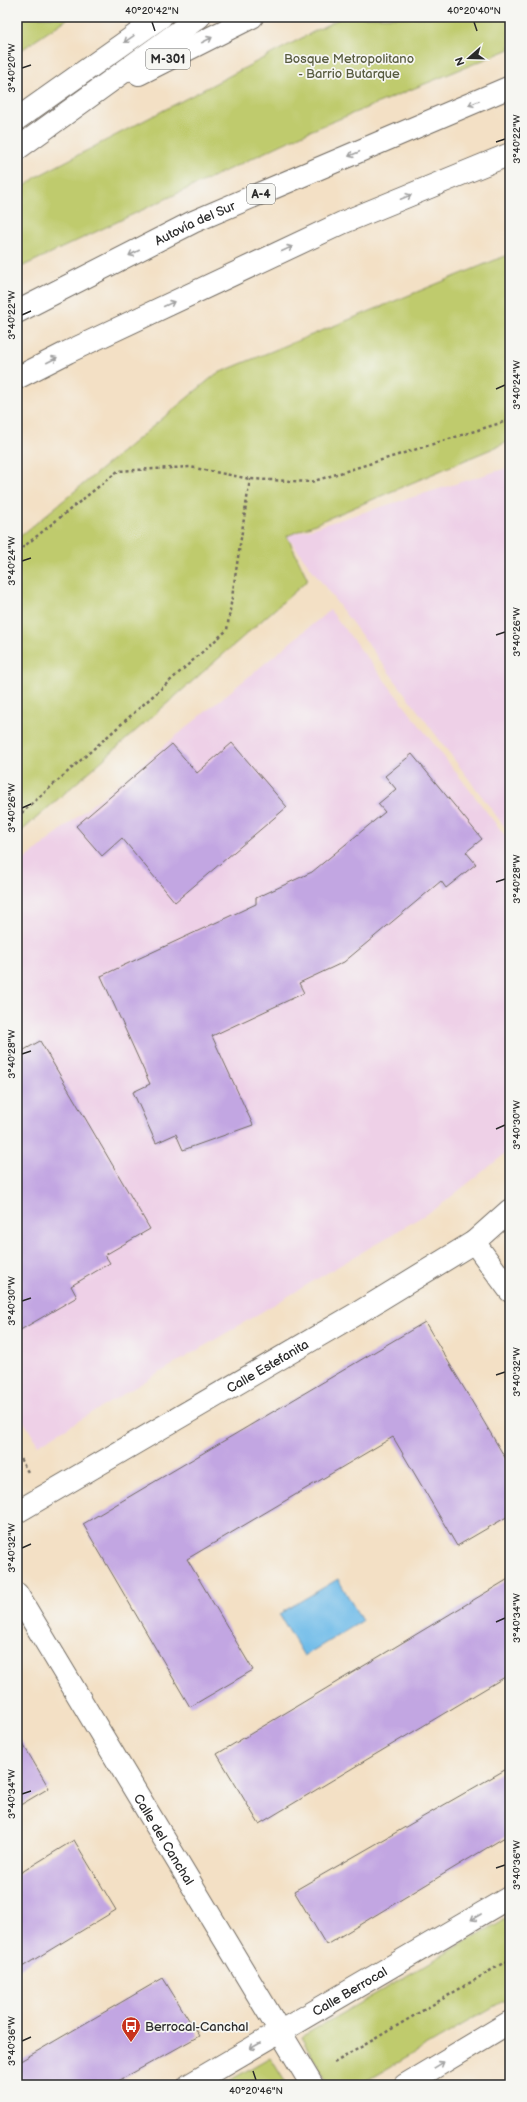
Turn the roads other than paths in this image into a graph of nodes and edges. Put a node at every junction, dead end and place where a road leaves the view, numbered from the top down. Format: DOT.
graph roads {
  1 [pos="161,17"];
  2 [pos="199,17"];
  3 [pos="252,17"];
  4 [pos="510,88"];
  5 [pos="84,100"];
  6 [pos="17,119"];
  7 [pos="17,149"];
  8 [pos="510,154"];
  9 [pos="17,312"];
  10 [pos="17,378"];
  11 [pos="510,1210"];
  12 [pos="474,1242"];
  13 [pos="510,1291"];
  14 [pos="17,1512"];
  15 [pos="17,1594"];
  16 [pos="510,1897"];
  17 [pos="510,2022"];
  18 [pos="281,2031"];
  19 [pos="189,2085"];
  20 [pos="312,2085"];
  21 [pos="405,2085"];
  1 -- 6 [label="main road, one-way"];
  2 -- 5 [label="main road, M-301"];
  5 -- 3 [label="main road, M-301, one-way"];
  4 -- 9 [label="main road, Autovía del Sur / A-4, one-way"];
  5 -- 7 [label="main road, M-301"];
  10 -- 8 [label="main road, one-way"];
  11 -- 12 [label="main road, Calle Estefanita"];
  12 -- 13 [label="main road"];
  12 -- 14 [label="main road, Calle Estefanita"];
  15 -- 18 [label="main road, Calle del Canchal"];
  16 -- 18 [label="main road, Calle Berrocal, one-way"];
  21 -- 17 [label="main road, one-way"];
  18 -- 19 [label="main road, Calle Berrocal, one-way"];
  18 -- 20 [label="main road, Calle del Canchal"];
}
